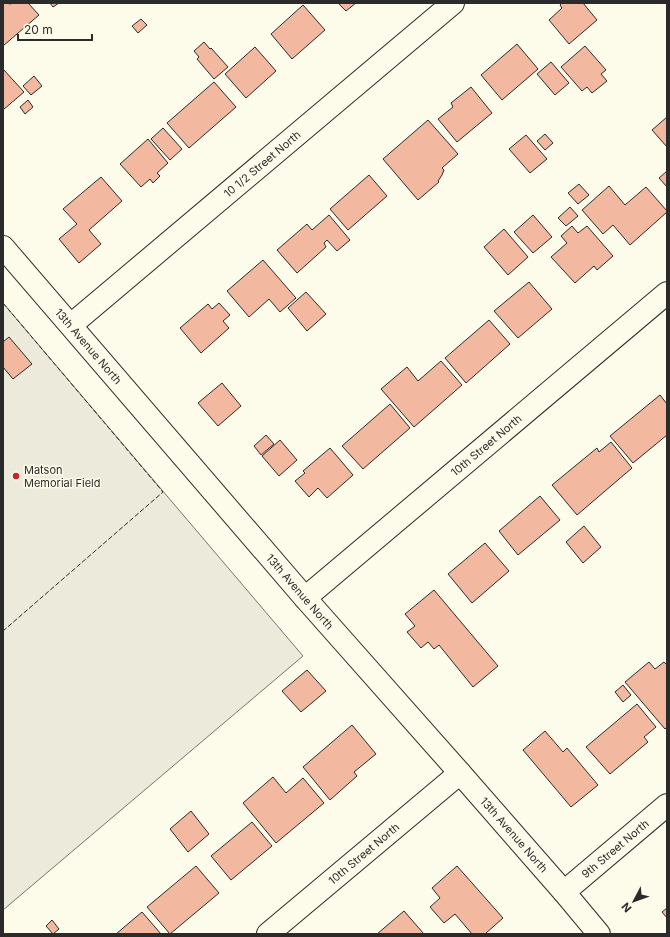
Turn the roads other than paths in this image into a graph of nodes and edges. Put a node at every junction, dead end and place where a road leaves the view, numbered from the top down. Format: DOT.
graph roads {
  1 [pos="453,3"];
  2 [pos="3,247"];
  3 [pos="667,293"];
  4 [pos="71,325"];
  5 [pos="305,598"];
  6 [pos="460,773"];
  7 [pos="667,805"];
  8 [pos="564,892"];
  9 [pos="268,934"];
  10 [pos="599,934"];
  1 -- 4 [label="street, 10 1/2 Street North"];
  2 -- 4 [label="street, 13th Avenue North"];
  3 -- 5 [label="street, 10th Street North"];
  4 -- 5 [label="street, 13th Avenue North"];
  5 -- 6 [label="street, 13th Avenue North"];
  6 -- 8 [label="street, 13th Avenue North"];
  6 -- 9 [label="street, 10th Street North"];
  7 -- 8 [label="street, 9th Street North"];
  8 -- 10 [label="street, 13th Avenue North"];
}
